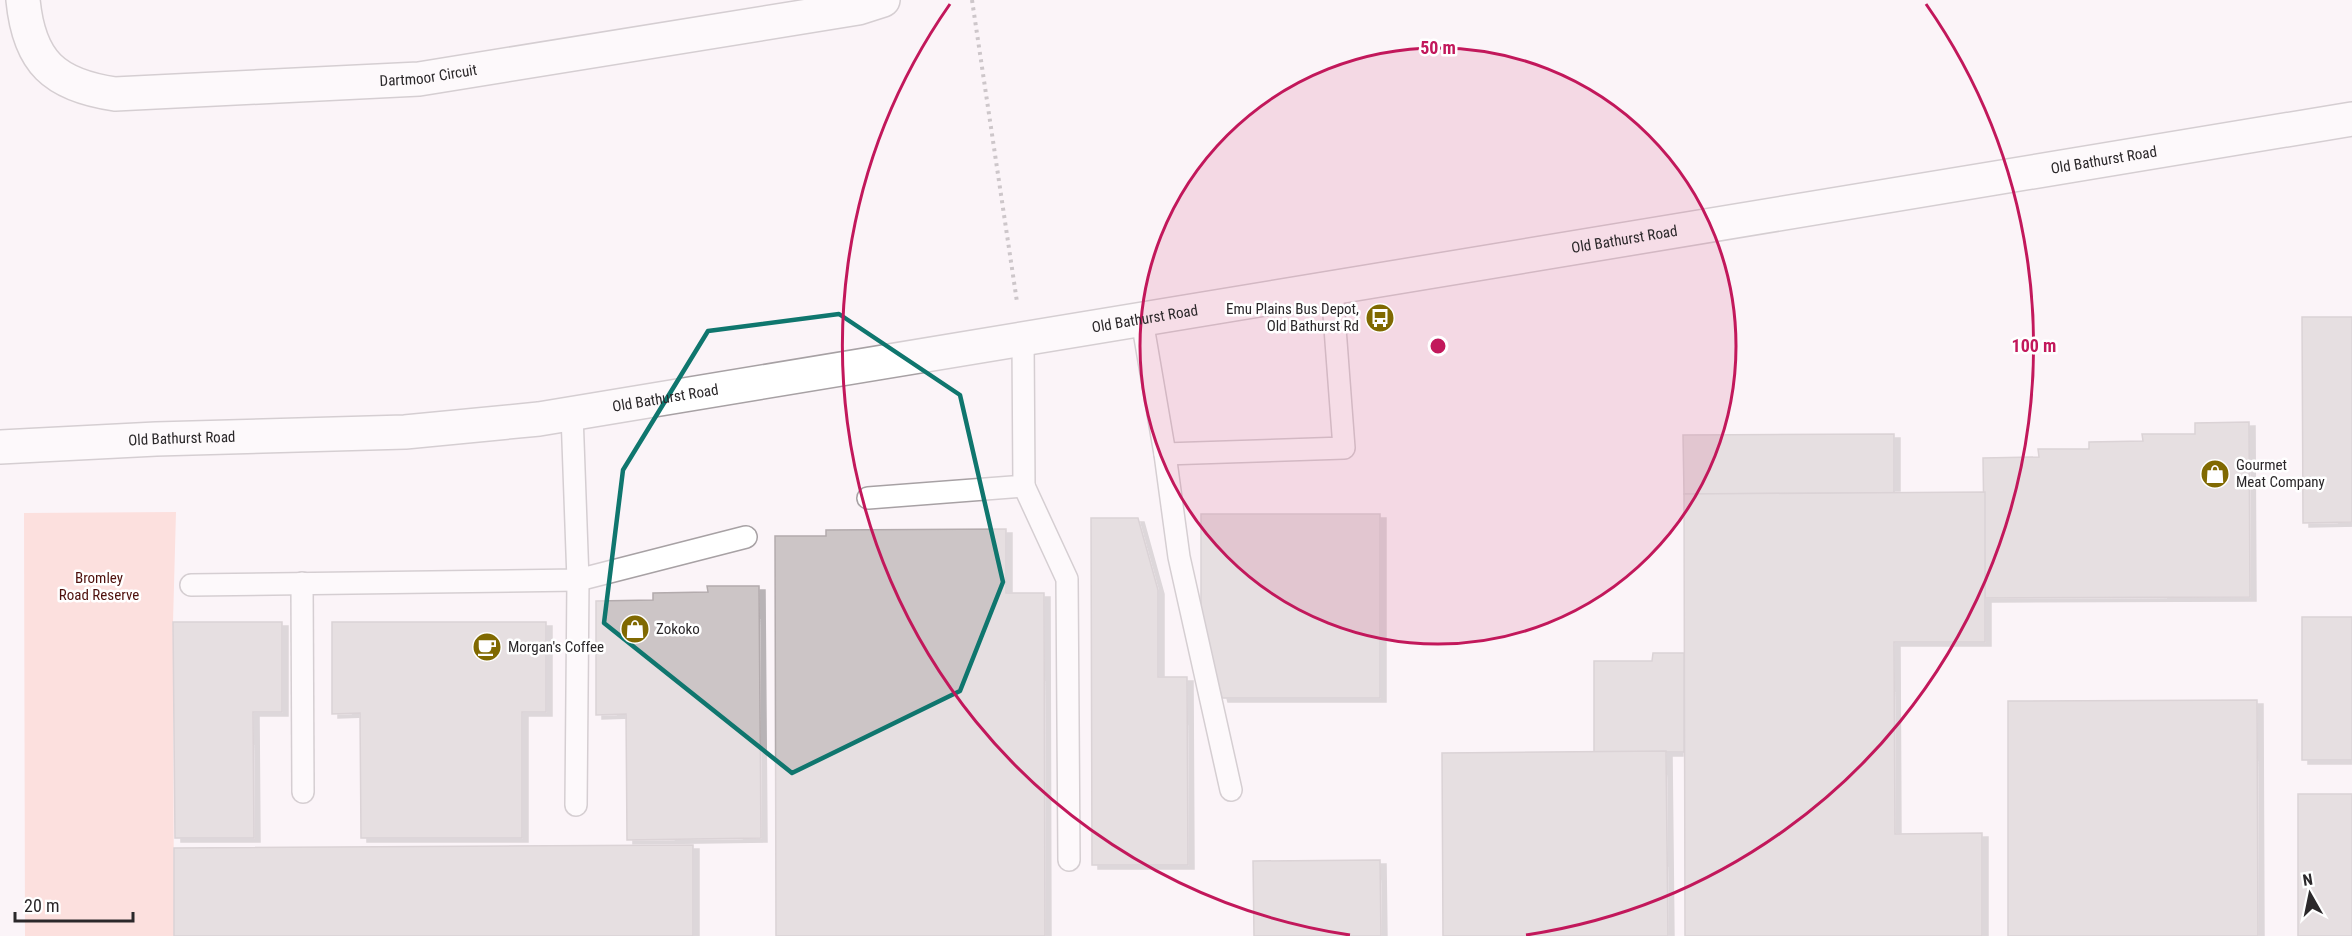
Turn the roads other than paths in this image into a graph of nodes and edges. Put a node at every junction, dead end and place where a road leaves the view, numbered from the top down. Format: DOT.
graph roads {
  1 [pos="23,0"];
  2 [pos="883,0"];
  3 [pos="2352,119"];
  4 [pos="1332,288"];
  5 [pos="1142,320"];
  6 [pos="1023,340"];
  7 [pos="572,414"];
  8 [pos="0,447"];
  9 [pos="1165,454"];
  10 [pos="1024,486"];
  11 [pos="868,498"];
  12 [pos="746,537"];
  13 [pos="578,580"];
  14 [pos="302,583"];
  15 [pos="191,585"];
  16 [pos="1230,790"];
  17 [pos="303,792"];
  18 [pos="576,805"];
  19 [pos="1069,860"];
  1 -- 2 [label="main road, Dartmoor Circuit"];
  3 -- 4 [label="main road, Old Bathurst Road"];
  4 -- 5 [label="main road, Old Bathurst Road"];
  4 -- 9 [label="lane"];
  5 -- 6 [label="main road, Old Bathurst Road"];
  5 -- 9 [label="lane"];
  6 -- 7 [label="main road, Old Bathurst Road"];
  6 -- 10 [label="lane"];
  7 -- 8 [label="main road, Old Bathurst Road"];
  7 -- 13 [label="lane"];
  9 -- 16 [label="lane"];
  10 -- 11 [label="lane"];
  10 -- 19 [label="lane"];
  12 -- 13 [label="lane"];
  13 -- 14 [label="lane"];
  13 -- 18 [label="lane"];
  14 -- 15 [label="lane"];
  14 -- 17 [label="lane"];
}
